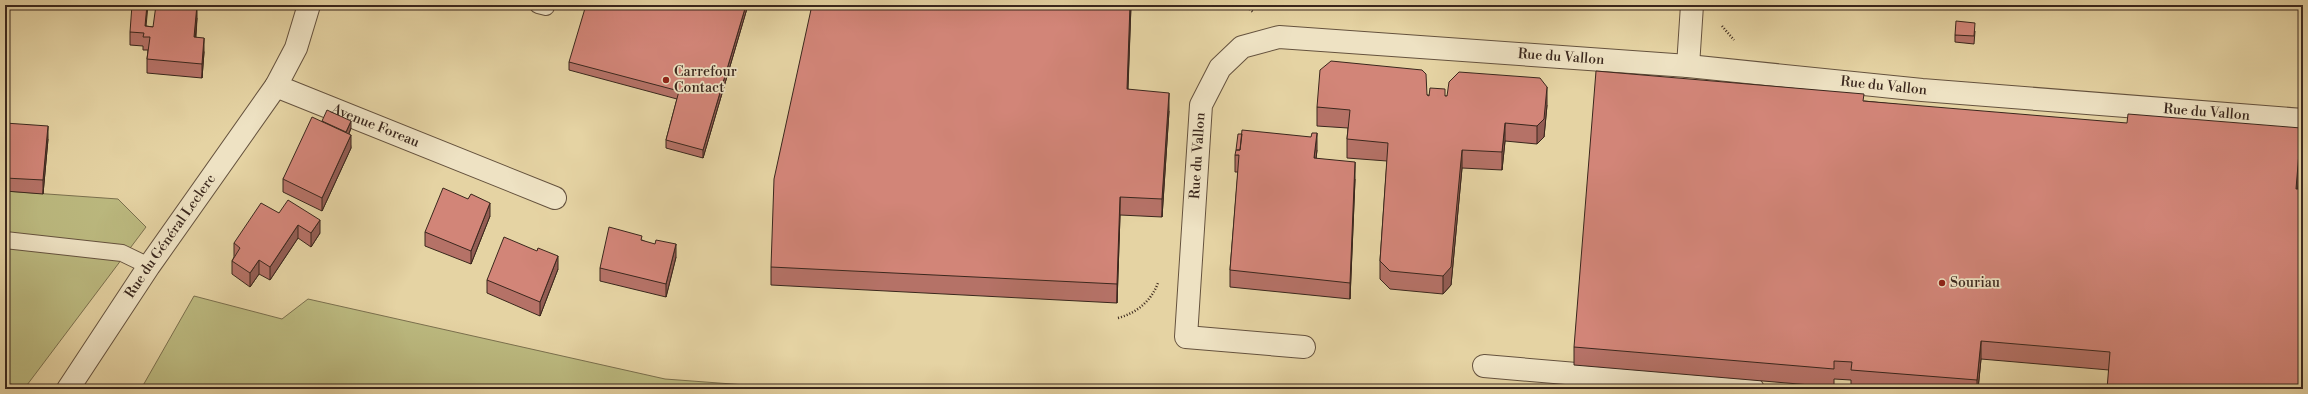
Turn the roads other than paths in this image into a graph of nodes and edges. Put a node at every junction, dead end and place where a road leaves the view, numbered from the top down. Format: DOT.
graph roads {
  1 [pos="309,5"];
  2 [pos="1692,5"];
  3 [pos="1688,66"];
  4 [pos="276,86"];
  5 [pos="2303,120"];
  6 [pos="555,198"];
  7 [pos="5,240"];
  8 [pos="149,266"];
  9 [pos="1304,347"];
  10 [pos="1484,366"];
  11 [pos="68,389"];
  12 [pos="1753,389"];
  1 -- 4 [label="street"];
  2 -- 3 [label="street"];
  3 -- 5 [label="street, Rue du Vallon"];
  3 -- 9 [label="street, Rue du Vallon"];
  4 -- 6 [label="street, Avenue Foreau"];
  4 -- 8 [label="street, Rue du Général Leclerc"];
  7 -- 8 [label="lane"];
  8 -- 11 [label="street, Rue du Général Leclerc"];
  10 -- 12 [label="street"];
}
